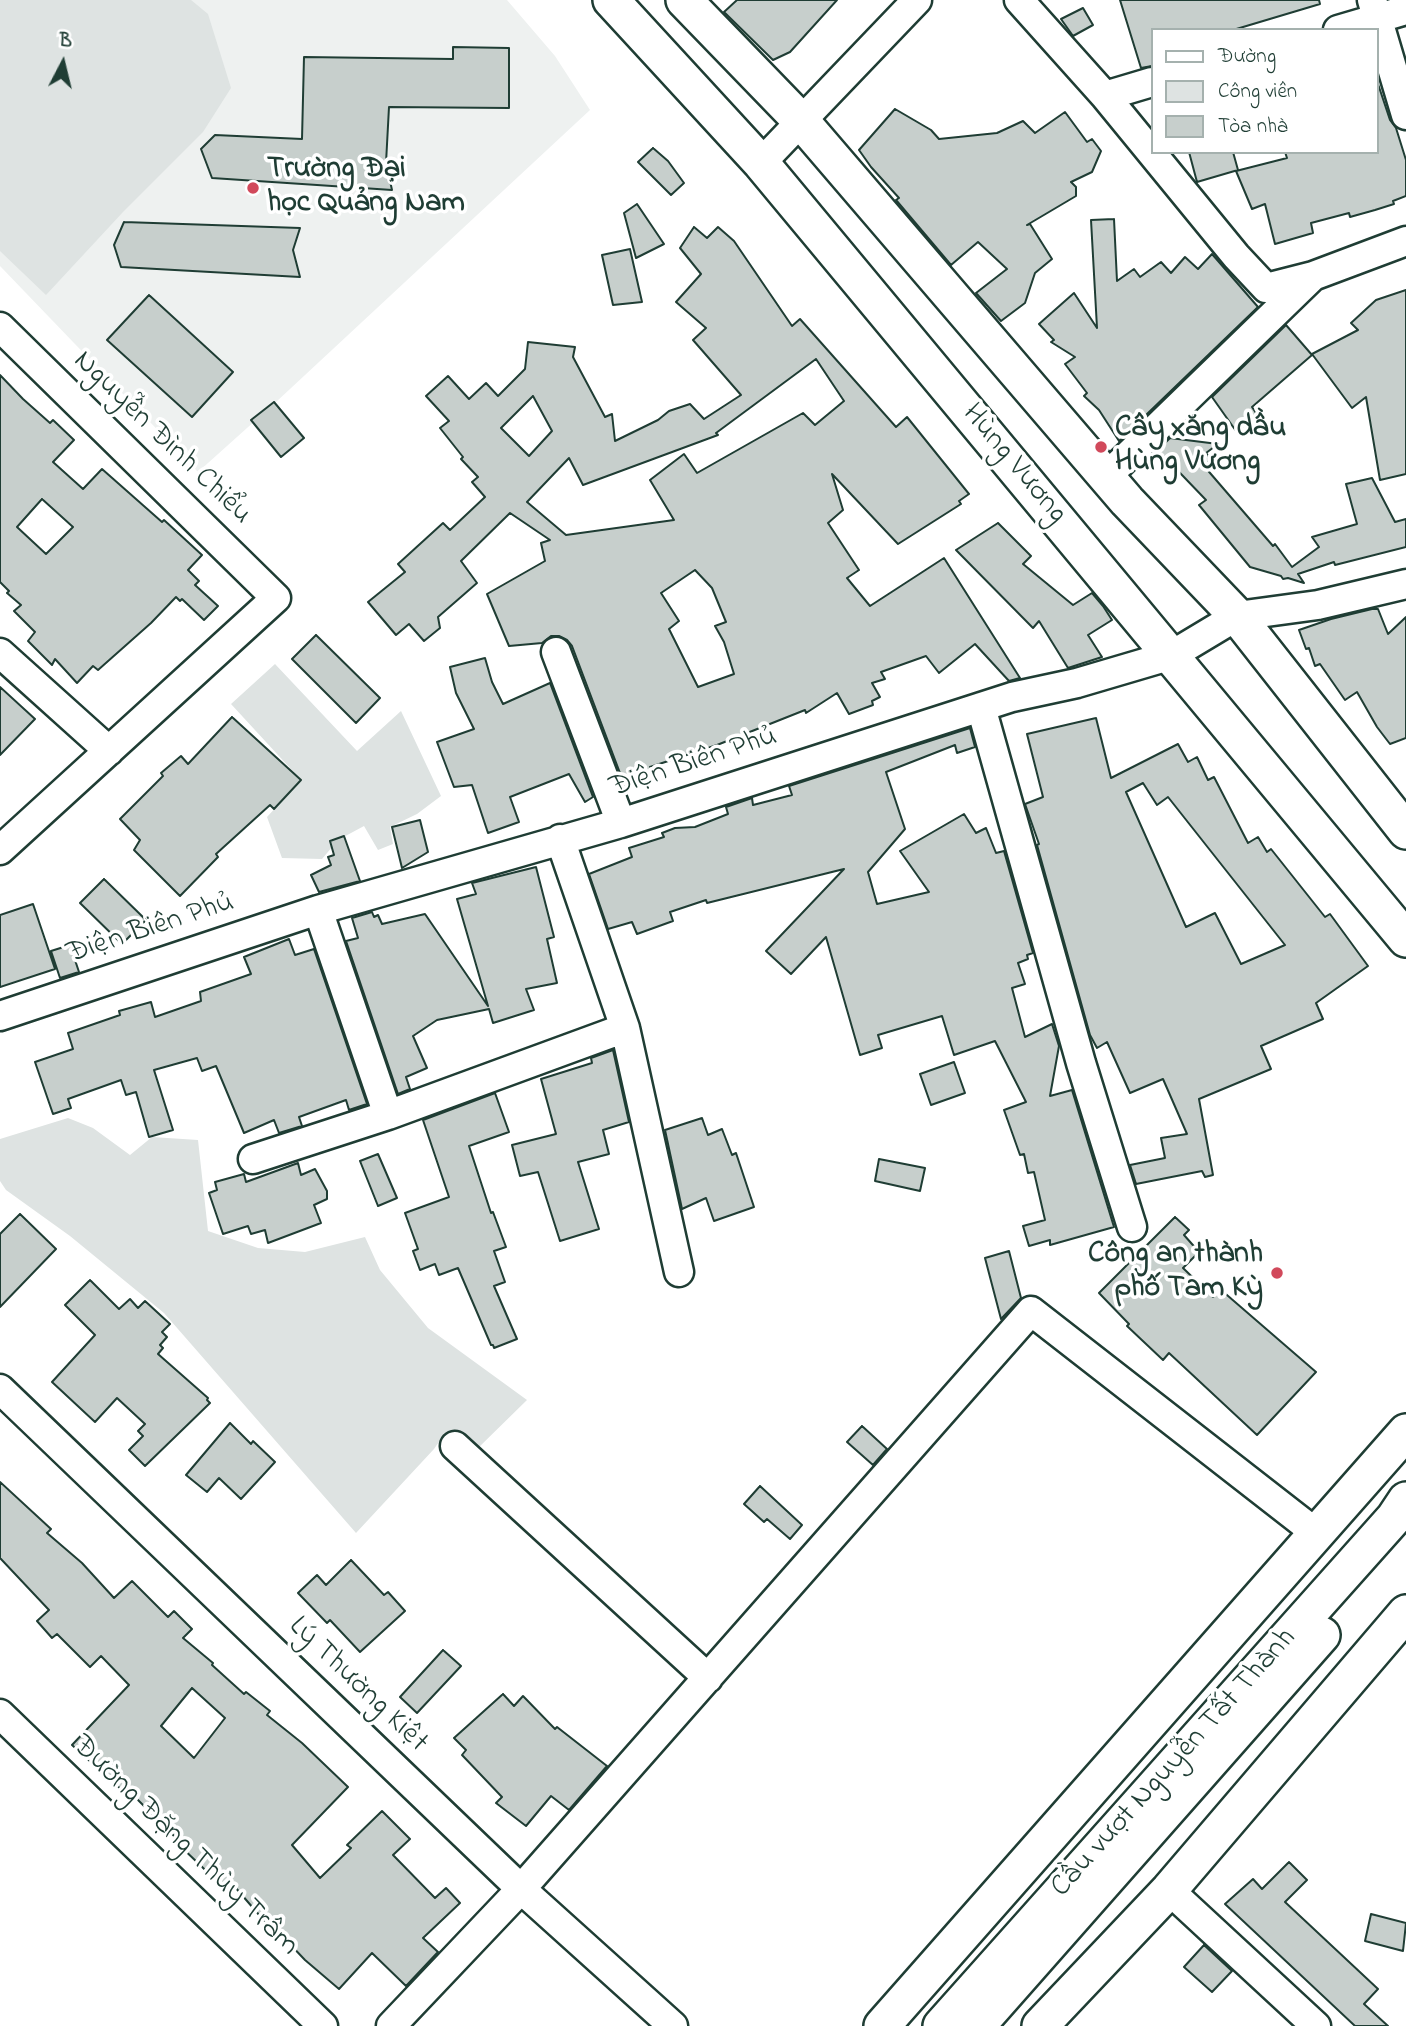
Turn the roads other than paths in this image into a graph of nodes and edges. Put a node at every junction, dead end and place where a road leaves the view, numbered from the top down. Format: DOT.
graph roads {
  1 [pos="611,0"];
  2 [pos="684,0"];
  3 [pos="917,0"];
  4 [pos="1018,0"];
  5 [pos="1375,9"];
  6 [pos="1406,10"];
  7 [pos="1342,28"];
  8 [pos="1150,83"];
  9 [pos="1105,96"];
  10 [pos="1406,115"];
  11 [pos="802,122"];
  12 [pos="1150,151"];
  13 [pos="1152,154"];
  14 [pos="761,163"];
  15 [pos="1406,241"];
  16 [pos="1313,276"];
  17 [pos="0,327"];
  18 [pos="1106,477"];
  19 [pos="1406,584"];
  20 [pos="1237,615"];
  21 [pos="556,652"];
  22 [pos="0,653"];
  23 [pos="1172,654"];
  24 [pos="981,707"];
  25 [pos="109,751"];
  26 [pos="621,822"];
  27 [pos="1406,831"];
  28 [pos="561,839"];
  29 [pos="0,850"];
  30 [pos="318,910"];
  31 [pos="1406,939"];
  32 [pos="0,1016"];
  33 [pos="625,1028"];
  34 [pos="388,1115"];
  35 [pos="253,1159"];
  36 [pos="1132,1227"];
  37 [pos="679,1272"];
  38 [pos="0,1390"];
  39 [pos="1406,1432"];
  40 [pos="456,1446"];
  41 [pos="1402,1520"];
  42 [pos="1316,1533"];
  43 [pos="1406,1613"];
  44 [pos="708,1678"];
  45 [pos="1,1716"];
  46 [pos="521,1889"];
  47 [pos="1170,1890"];
  48 [pos="323,2026"];
  49 [pos="391,2026"];
  50 [pos="673,2026"];
  51 [pos="882,2026"];
  52 [pos="941,2026"];
  53 [pos="977,2026"];
  54 [pos="1040,2026"];
  55 [pos="1316,2026"];
  1 -- 14 [label="main road, Hùng Vương"];
  2 -- 11 [label="main road, Hùng Vương"];
  3 -- 11 [label="street"];
  4 -- 9 [label="street"];
  5 -- 6 [label="street"];
  5 -- 7 [label="street"];
  5 -- 10 [label="street"];
  8 -- 9 [label="street"];
  9 -- 12 [label="street"];
  11 -- 14 [label="street"];
  11 -- 18 [label="main road, Hùng Vương"];
  13 -- 16 [label="street"];
  14 -- 23 [label="main road, Hùng Vương"];
  15 -- 16 [label="street"];
  16 -- 18 [label="street"];
  17 -- 25 [label="street, Nguyễn Đình Chiểu"];
  18 -- 20 [label="main road, Hùng Vương"];
  19 -- 20 [label="street, Điện Biên Phủ"];
  20 -- 23 [label="street, Điện Biên Phủ"];
  20 -- 27 [label="main road, Hùng Vương"];
  21 -- 26 [label="street"];
  22 -- 25 [label="street"];
  23 -- 24 [label="street, Điện Biên Phủ"];
  23 -- 31 [label="main road, Hùng Vương"];
  24 -- 26 [label="street, Điện Biên Phủ"];
  24 -- 36 [label="street"];
  25 -- 29 [label="street"];
  26 -- 28 [label="street, Điện Biên Phủ"];
  28 -- 30 [label="street, Điện Biên Phủ"];
  28 -- 33 [label="street"];
  30 -- 32 [label="street, Điện Biên Phủ"];
  30 -- 34 [label="street"];
  33 -- 34 [label="street"];
  33 -- 37 [label="street"];
  34 -- 35 [label="street"];
  38 -- 46 [label="street, Lý Thường Kiệt"];
  39 -- 42 [label="main road"];
  40 -- 44 [label="street"];
  41 -- 52 [label="main road, Cầu vượt Nguyễn Tất Thành"];
  41 -- 53 [label="main road, Cầu vượt Nguyễn Tất Thành"];
  42 -- 44 [label="street"];
  42 -- 51 [label="main road"];
  43 -- 47 [label="main road"];
  44 -- 46 [label="street"];
  45 -- 48 [label="street, Đường Đặng Thùy Trâm"];
  46 -- 49 [label="street"];
  46 -- 50 [label="street, Lý Thường Kiệt"];
  47 -- 54 [label="main road"];
  47 -- 55 [label="street"];
}
